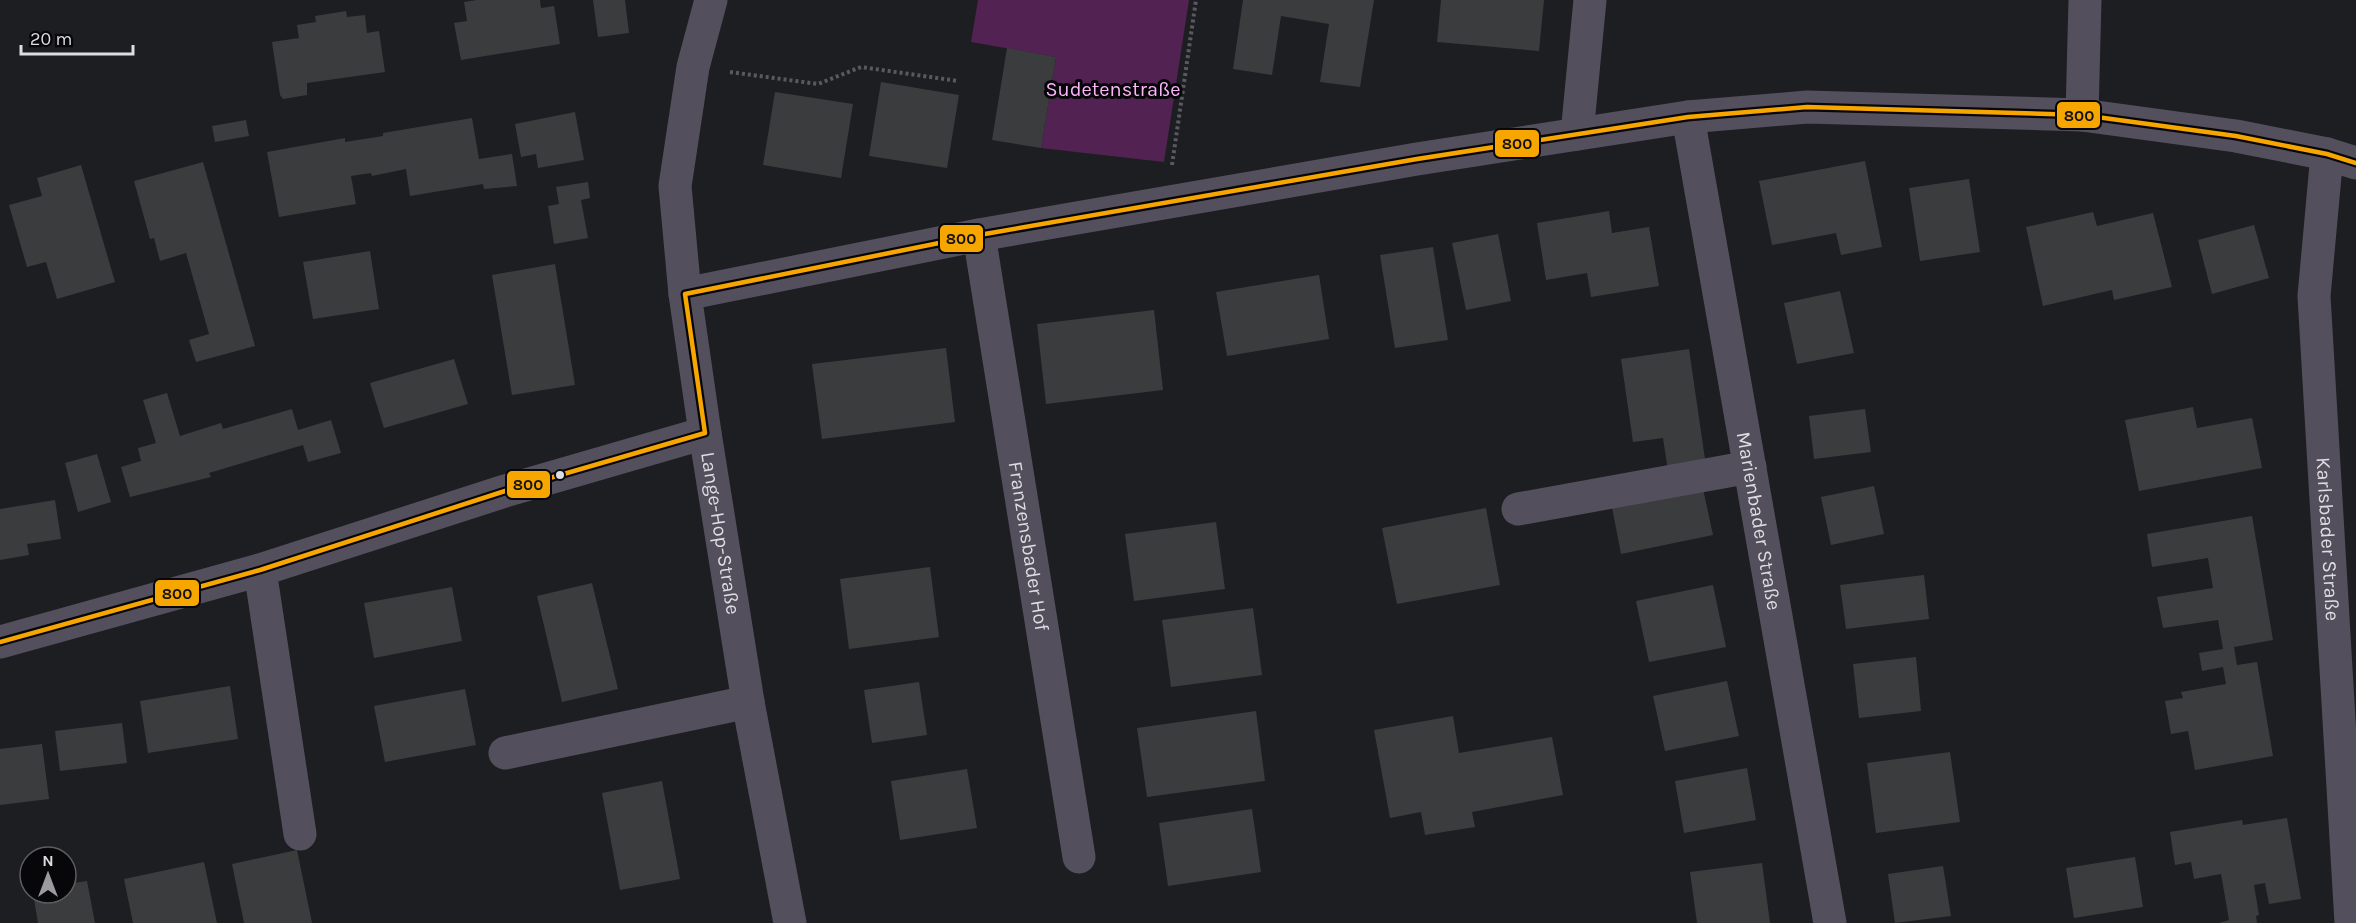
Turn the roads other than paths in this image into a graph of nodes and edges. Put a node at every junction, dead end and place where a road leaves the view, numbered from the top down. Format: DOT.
graph roads {
  1 [pos="711,0"];
  2 [pos="1590,0"];
  3 [pos="2085,0"];
  4 [pos="2082,116"];
  5 [pos="1688,117"];
  6 [pos="1577,134"];
  7 [pos="2341,158"];
  8 [pos="979,235"];
  9 [pos="685,294"];
  10 [pos="705,433"];
  11 [pos="1749,467"];
  12 [pos="1518,509"];
  13 [pos="260,570"];
  14 [pos="0,642"];
  15 [pos="748,702"];
  16 [pos="506,753"];
  17 [pos="300,834"];
  18 [pos="1079,857"];
  19 [pos="790,923"];
  20 [pos="1830,923"];
  21 [pos="2350,923"];
  1 -- 9 [label="street, Lange-Hop-Straße"];
  2 -- 6 [label="street"];
  3 -- 4 [label="street"];
  4 -- 5 [label="street"];
  4 -- 7 [label="street"];
  5 -- 6 [label="street"];
  5 -- 11 [label="street, Marienbader Straße"];
  6 -- 8 [label="street"];
  7 -- 21 [label="street, Karlsbader Straße"];
  8 -- 9 [label="street"];
  8 -- 18 [label="street, Franzensbader Hof"];
  9 -- 10 [label="street, Lange-Hop-Straße"];
  10 -- 13 [label="street"];
  10 -- 15 [label="street, Lange-Hop-Straße"];
  11 -- 12 [label="street"];
  11 -- 20 [label="street, Marienbader Straße"];
  13 -- 14 [label="street"];
  13 -- 17 [label="street"];
  15 -- 16 [label="street"];
  15 -- 19 [label="street, Lange-Hop-Straße"];
}
